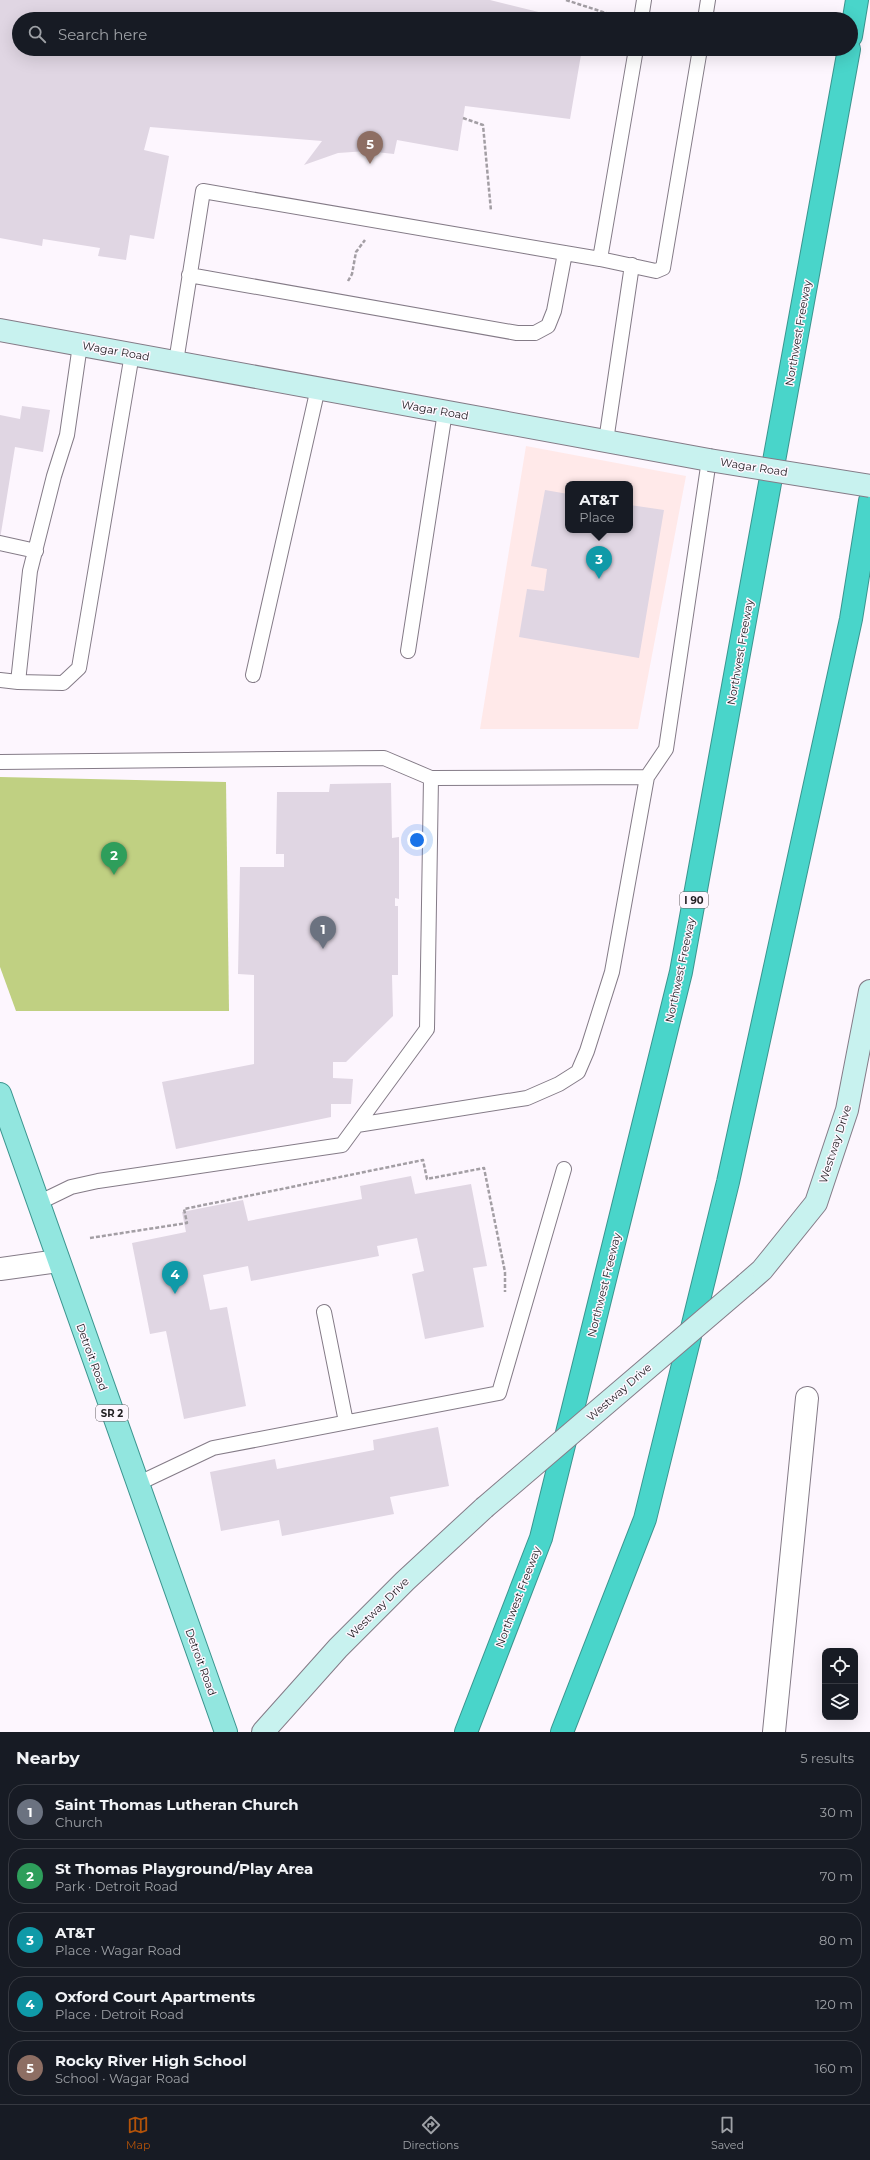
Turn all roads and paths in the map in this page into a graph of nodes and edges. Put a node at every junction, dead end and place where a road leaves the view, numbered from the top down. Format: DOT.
graph roads {
  1 [pos="566,0"];
  2 [pos="644,0"];
  3 [pos="708,0"];
  4 [pos="857,0"];
  5 [pos="603,12"];
  6 [pos="642,12"];
  7 [pos="706,12"];
  8 [pos="855,12"];
  9 [pos="635,56"];
  10 [pos="699,56"];
  11 [pos="848,56"];
  12 [pos="463,118"];
  13 [pos="491,211"];
  14 [pos="356,252"];
  15 [pos="565,253"];
  16 [pos="600,259"];
  17 [pos="632,265"];
  18 [pos="352,274"];
  19 [pos="189,275"];
  20 [pos="0,330"];
  21 [pos="80,345"];
  22 [pos="132,354"];
  23 [pos="176,362"];
  24 [pos="318,388"];
  25 [pos="445,412"];
  26 [pos="606,441"];
  27 [pos="709,460"];
  28 [pos="870,486"];
  29 [pos="870,500"];
  30 [pos="0,543"];
  31 [pos="36,550"];
  32 [pos="408,651"];
  33 [pos="253,675"];
  34 [pos="0,680"];
  35 [pos="18,682"];
  36 [pos="0,762"];
  37 [pos="647,777"];
  38 [pos="431,778"];
  39 [pos="870,991"];
  40 [pos="0,1094"];
  41 [pos="357,1125"];
  42 [pos="564,1169"];
  43 [pos="38,1203"];
  44 [pos="90,1238"];
  45 [pos="58,1261"];
  46 [pos="0,1269"];
  47 [pos="504,1295"];
  48 [pos="324,1312"];
  49 [pos="807,1398"];
  50 [pos="346,1422"];
  51 [pos="137,1484"];
  52 [pos="226,1732"];
  53 [pos="263,1732"];
  54 [pos="466,1732"];
  55 [pos="562,1732"];
  56 [pos="774,1732"];
  1 -- 5 [label="path"];
  2 -- 6 [label="lane"];
  3 -- 7 [label="lane"];
  4 -- 8 [label="highway"];
  9 -- 16 [label="lane"];
  10 -- 17 [label="lane"];
  11 -- 54 [label="highway, Northwest Freeway / I 90"];
  12 -- 13 [label="path"];
  14 -- 18 [label="path"];
  15 -- 16 [label="lane"];
  15 -- 19 [label="lane"];
  15 -- 19 [label="lane"];
  16 -- 17 [label="lane"];
  17 -- 26 [label="lane"];
  19 -- 23 [label="lane"];
  20 -- 21 [label="main road, Wagar Road"];
  21 -- 22 [label="main road, Wagar Road"];
  21 -- 31 [label="lane"];
  22 -- 23 [label="main road, Wagar Road"];
  22 -- 35 [label="lane"];
  23 -- 24 [label="main road, Wagar Road"];
  24 -- 25 [label="main road, Wagar Road"];
  24 -- 33 [label="lane"];
  25 -- 26 [label="main road, Wagar Road"];
  25 -- 32 [label="lane"];
  26 -- 27 [label="main road, Wagar Road"];
  27 -- 28 [label="main road, Wagar Road, bridge"];
  27 -- 37 [label="lane"];
  29 -- 55 [label="highway"];
  30 -- 31 [label="lane"];
  31 -- 35 [label="lane"];
  34 -- 35 [label="lane"];
  36 -- 38 [label="lane"];
  37 -- 38 [label="lane"];
  37 -- 41 [label="lane"];
  38 -- 41 [label="lane"];
  39 -- 53 [label="main road, Westway Drive, bridge"];
  40 -- 43 [label="main road, Detroit Road / SR 2"];
  41 -- 43 [label="lane"];
  42 -- 50 [label="lane"];
  43 -- 45 [label="main road, Detroit Road / SR 2"];
  44 -- 47 [label="path"];
  45 -- 46 [label="street"];
  45 -- 51 [label="main road, Detroit Road / SR 2"];
  48 -- 50 [label="lane"];
  49 -- 56 [label="street"];
  50 -- 51 [label="lane"];
  51 -- 52 [label="main road, Detroit Road / SR 2"];
}
